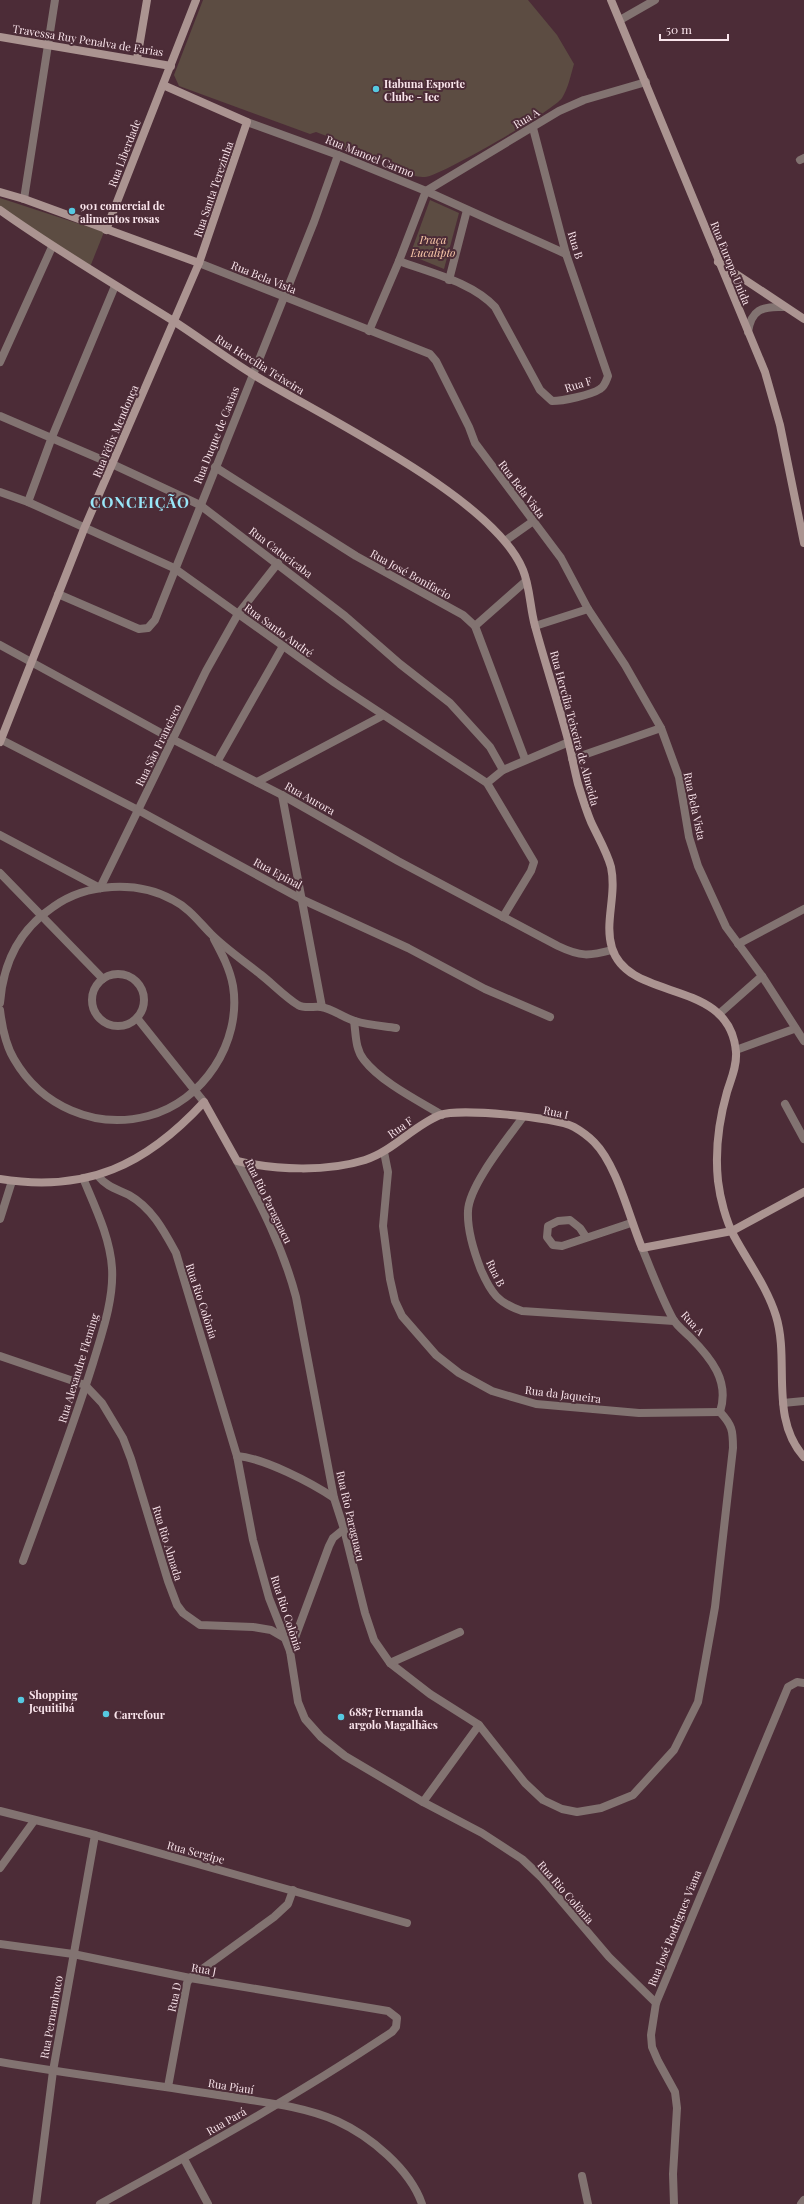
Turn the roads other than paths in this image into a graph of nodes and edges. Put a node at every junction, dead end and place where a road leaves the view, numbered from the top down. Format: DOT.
graph roads {
  1 [pos="54,0"];
  2 [pos="147,0"];
  3 [pos="196,0"];
  4 [pos="611,0"];
  5 [pos="655,0"];
  6 [pos="620,20"];
  7 [pos="0,37"];
  8 [pos="48,44"];
  9 [pos="137,59"];
  10 [pos="171,66"];
  11 [pos="646,82"];
  12 [pos="163,85"];
  13 [pos="248,122"];
  14 [pos="533,128"];
  15 [pos="338,155"];
  16 [pos="426,191"];
  17 [pos="0,192"];
  18 [pos="24,198"];
  19 [pos="0,210"];
  20 [pos="467,210"];
  21 [pos="106,230"];
  22 [pos="52,247"];
  23 [pos="566,254"];
  24 [pos="399,261"];
  25 [pos="718,262"];
  26 [pos="198,263"];
  27 [pos="449,280"];
  28 [pos="114,286"];
  29 [pos="283,297"];
  30 [pos="783,307"];
  31 [pos="804,319"];
  32 [pos="174,321"];
  33 [pos="369,331"];
  34 [pos="748,333"];
  35 [pos="0,362"];
  36 [pos="606,367"];
  37 [pos="252,374"];
  38 [pos="0,416"];
  39 [pos="52,437"];
  40 [pos="112,464"];
  41 [pos="215,467"];
  42 [pos="0,492"];
  43 [pos="28,502"];
  44 [pos="200,505"];
  45 [pos="532,522"];
  46 [pos="84,529"];
  47 [pos="505,541"];
  48 [pos="804,542"];
  49 [pos="278,563"];
  50 [pos="174,568"];
  51 [pos="526,581"];
  52 [pos="58,594"];
  53 [pos="588,609"];
  54 [pos="238,614"];
  55 [pos="475,626"];
  56 [pos="535,626"];
  57 [pos="0,645"];
  58 [pos="283,646"];
  59 [pos="31,662"];
  60 [pos="382,716"];
  61 [pos="661,728"];
  62 [pos="172,739"];
  63 [pos="0,740"];
  64 [pos="569,742"];
  65 [pos="525,759"];
  66 [pos="572,759"];
  67 [pos="217,762"];
  68 [pos="503,770"];
  69 [pos="258,782"];
  70 [pos="487,783"];
  71 [pos="282,795"];
  72 [pos="138,810"];
  73 [pos="0,835"];
  74 [pos="0,873"];
  75 [pos="100,888"];
  76 [pos="301,898"];
  77 [pos="804,909"];
  78 [pos="42,914"];
  79 [pos="503,917"];
  80 [pos="211,934"];
  81 [pos="738,944"];
  82 [pos="612,950"];
  83 [pos="762,976"];
  84 [pos="103,979"];
  85 [pos="0,1003"];
  86 [pos="322,1007"];
  87 [pos="0,1010"];
  88 [pos="719,1014"];
  89 [pos="136,1018"];
  90 [pos="550,1018"];
  91 [pos="354,1021"];
  92 [pos="396,1028"];
  93 [pos="794,1029"];
  94 [pos="804,1041"];
  95 [pos="736,1050"];
  96 [pos="195,1090"];
  97 [pos="204,1102"];
  98 [pos="785,1104"];
  99 [pos="442,1115"];
  100 [pos="523,1117"];
  101 [pos="804,1139"];
  102 [pos="384,1152"];
  103 [pos="237,1161"];
  104 [pos="98,1176"];
  105 [pos="83,1178"];
  106 [pos="0,1179"];
  107 [pos="12,1181"];
  108 [pos="804,1192"];
  109 [pos="0,1219"];
  110 [pos="631,1224"];
  111 [pos="732,1231"];
  112 [pos="586,1237"];
  113 [pos="642,1248"];
  114 [pos="395,1301"];
  115 [pos="674,1321"];
  116 [pos="0,1356"];
  117 [pos="86,1385"];
  118 [pos="804,1401"];
  119 [pos="783,1403"];
  120 [pos="720,1412"];
  121 [pos="237,1456"];
  122 [pos="804,1457"];
  123 [pos="334,1498"];
  124 [pos="344,1530"];
  125 [pos="23,1561"];
  126 [pos="460,1632"];
  127 [pos="283,1637"];
  128 [pos="290,1652"];
  129 [pos="390,1663"];
  130 [pos="804,1683"];
  131 [pos="479,1725"];
  132 [pos="423,1802"];
  133 [pos="0,1811"];
  134 [pos="34,1821"];
  135 [pos="95,1835"];
  136 [pos="0,1868"];
  137 [pos="292,1890"];
  138 [pos="407,1923"];
  139 [pos="0,1944"];
  140 [pos="73,1954"];
  141 [pos="190,1978"];
  142 [pos="656,2003"];
  143 [pos="398,2022"];
  144 [pos="0,2062"];
  145 [pos="53,2071"];
  146 [pos="168,2087"];
  147 [pos="276,2104"];
  148 [pos="184,2159"];
  149 [pos="582,2176"];
  150 [pos="804,2200"];
  151 [pos="36,2204"];
  152 [pos="100,2204"];
  153 [pos="208,2204"];
  154 [pos="422,2204"];
  155 [pos="588,2204"];
  156 [pos="674,2204"];
  157 [pos="801,2204"];
  1 -- 8 [label="street"];
  2 -- 9 [label="main road"];
  3 -- 10 [label="main road, Rua Liberdade"];
  4 -- 6 [label="main road, Rua Europa Unida"];
  5 -- 6 [label="street"];
  6 -- 11 [label="main road, Rua Europa Unida"];
  7 -- 8 [label="main road, Travessa Ruy Penalva de Farias"];
  8 -- 9 [label="main road, Travessa Ruy Penalva de Farias"];
  8 -- 18 [label="street"];
  9 -- 10 [label="main road, Travessa Ruy Penalva de Farias"];
  10 -- 12 [label="main road, Rua Liberdade"];
  11 -- 14 [label="street, Rua A"];
  11 -- 25 [label="main road, Rua Europa Unida"];
  12 -- 13 [label="main road, Rua Manoel Carmo"];
  12 -- 21 [label="main road, Rua Liberdade"];
  13 -- 15 [label="street, Rua Manoel Carmo"];
  13 -- 26 [label="main road, Rua Santa Terezinha"];
  14 -- 16 [label="street, Rua A"];
  14 -- 23 [label="street, Rua B"];
  15 -- 16 [label="street, Rua Manoel Carmo"];
  15 -- 29 [label="street, Rua Duque de Caxias"];
  16 -- 20 [label="street, Rua Manoel Carmo"];
  16 -- 24 [label="street"];
  17 -- 18 [label="main road, Rua Bela Vista"];
  18 -- 21 [label="main road, Rua Bela Vista"];
  19 -- 22 [label="main road, Rua Hercília Teixeira"];
  20 -- 23 [label="street, Rua Manoel Carmo"];
  20 -- 27 [label="street"];
  21 -- 26 [label="main road, Rua Bela Vista"];
  22 -- 28 [label="main road, Rua Hercília Teixeira"];
  22 -- 35 [label="street"];
  23 -- 36 [label="street, Rua B"];
  24 -- 27 [label="street"];
  24 -- 33 [label="street"];
  25 -- 30 [label="main road"];
  25 -- 34 [label="main road, Rua Europa Unida"];
  26 -- 29 [label="street, Rua Bela Vista"];
  26 -- 32 [label="main road, Rua Félix Mendonça"];
  27 -- 36 [label="street, Rua F"];
  28 -- 32 [label="main road, Rua Hercília Teixeira"];
  28 -- 39 [label="street"];
  29 -- 33 [label="street, Rua Bela Vista"];
  29 -- 37 [label="street, Rua Duque de Caxias"];
  30 -- 31 [label="main road"];
  30 -- 34 [label="street"];
  32 -- 37 [label="main road, Rua Hercília Teixeira"];
  32 -- 40 [label="main road, Rua Félix Mendonça"];
  33 -- 45 [label="street, Rua Bela Vista"];
  34 -- 48 [label="main road, Rua Europa Unida"];
  37 -- 41 [label="street, Rua Duque de Caxias"];
  37 -- 47 [label="main road, Rua Hercília Teixeira"];
  38 -- 39 [label="street, Rua Catucicaba"];
  39 -- 40 [label="street, Rua Catucicaba"];
  39 -- 43 [label="street"];
  40 -- 44 [label="street, Rua Catucicaba"];
  40 -- 46 [label="main road, Rua Félix Mendonça"];
  41 -- 44 [label="street, Rua Duque de Caxias"];
  41 -- 55 [label="street, Rua José Bonifacio"];
  42 -- 43 [label="street, Rua Santo André"];
  43 -- 46 [label="street, Rua Santo André"];
  44 -- 49 [label="street, Rua Catucicaba"];
  44 -- 50 [label="street, Rua Duque de Caxias"];
  45 -- 47 [label="street"];
  45 -- 53 [label="street, Rua Bela Vista"];
  46 -- 50 [label="street, Rua Santo André"];
  46 -- 52 [label="main road, Rua Félix Mendonça"];
  47 -- 51 [label="main road, Rua Hercília Teixeira de Almeida"];
  49 -- 54 [label="street, Rua São Francisco"];
  49 -- 68 [label="street, Rua Catucicaba"];
  50 -- 52 [label="street, Rua Duque de Caxias"];
  50 -- 54 [label="street, Rua Santo André"];
  51 -- 55 [label="street"];
  51 -- 56 [label="main road, Rua Hercília Teixeira de Almeida"];
  52 -- 59 [label="main road, Rua Félix Mendonça"];
  53 -- 56 [label="street"];
  53 -- 61 [label="street, Rua Bela Vista"];
  54 -- 58 [label="street, Rua Santo André"];
  54 -- 62 [label="street, Rua São Francisco"];
  55 -- 65 [label="street"];
  56 -- 64 [label="main road, Rua Hercília Teixeira de Almeida"];
  57 -- 59 [label="street, Rua Aurora"];
  58 -- 60 [label="street, Rua Santo André"];
  58 -- 67 [label="street"];
  59 -- 62 [label="street, Rua Aurora"];
  59 -- 63 [label="main road, Rua Félix Mendonça"];
  60 -- 69 [label="street"];
  60 -- 70 [label="street, Rua Santo André"];
  61 -- 66 [label="street"];
  61 -- 81 [label="street, Rua Bela Vista"];
  62 -- 67 [label="street, Rua Aurora"];
  62 -- 72 [label="street, Rua São Francisco"];
  63 -- 72 [label="street, Rua Epinal"];
  64 -- 65 [label="street"];
  64 -- 66 [label="main road, Rua Hercília Teixeira de Almeida"];
  65 -- 68 [label="street"];
  66 -- 82 [label="main road, Rua Hercília Teixeira de Almeida"];
  67 -- 69 [label="street, Rua Aurora"];
  68 -- 70 [label="street"];
  69 -- 71 [label="street, Rua Aurora"];
  70 -- 79 [label="street, Rua Santo André"];
  71 -- 76 [label="street"];
  71 -- 79 [label="street, Rua Aurora"];
  72 -- 75 [label="street, Rua São Francisco"];
  72 -- 76 [label="street, Rua Epinal"];
  73 -- 75 [label="street"];
  74 -- 78 [label="street"];
  75 -- 78 [label="street"];
  75 -- 80 [label="street"];
  76 -- 86 [label="street"];
  76 -- 90 [label="street, Rua Epinal"];
  77 -- 81 [label="street"];
  78 -- 84 [label="street"];
  78 -- 85 [label="street"];
  79 -- 82 [label="street, Rua Aurora"];
  80 -- 86 [label="street"];
  80 -- 96 [label="street"];
  81 -- 83 [label="street, Rua Bela Vista"];
  82 -- 88 [label="main road, Rua Hercília Teixeira de Almeida"];
  83 -- 88 [label="street"];
  83 -- 93 [label="street, Rua Bela Vista"];
  84 -- 89 [label="street"];
  84 -- 89 [label="street"];
  86 -- 91 [label="street"];
  87 -- 96 [label="street"];
  88 -- 95 [label="main road, Rua Hercília Teixeira de Almeida"];
  89 -- 96 [label="street, Rua Rio Paraguacu"];
  91 -- 92 [label="street"];
  91 -- 99 [label="street, Rua F"];
  93 -- 94 [label="street, Rua Bela Vista"];
  93 -- 95 [label="street"];
  95 -- 111 [label="main road, Rua Hercília Teixeira de Almeida"];
  96 -- 97 [label="street, Rua Rio Paraguacu"];
  97 -- 103 [label="main road, Rua Rio Paraguacu"];
  97 -- 104 [label="main road"];
  98 -- 101 [label="street"];
  99 -- 100 [label="main road, Rua I"];
  99 -- 102 [label="main road, Rua F"];
  100 -- 110 [label="main road, Rua I"];
  100 -- 115 [label="street, Rua B"];
  102 -- 103 [label="main road"];
  102 -- 114 [label="street, Rua F"];
  103 -- 123 [label="street, Rua Rio Paraguacu"];
  104 -- 105 [label="main road"];
  104 -- 121 [label="street, Rua Rio Colônia"];
  105 -- 107 [label="main road"];
  105 -- 117 [label="street, Rua Alexandre Fleming"];
  106 -- 107 [label="main road"];
  107 -- 109 [label="street"];
  108 -- 111 [label="main road"];
  110 -- 112 [label="street"];
  110 -- 113 [label="main road, Rua A"];
  111 -- 113 [label="main road"];
  111 -- 119 [label="main road, Rua Hercília Teixeira de Almeida"];
  112 -- 112 [label="street"];
  113 -- 115 [label="street, Rua A"];
  114 -- 120 [label="street, Rua da Jaqueira"];
  115 -- 120 [label="street, Rua A"];
  116 -- 117 [label="street"];
  117 -- 125 [label="street, Rua Alexandre Fleming"];
  117 -- 127 [label="street, Rua Rio Almada"];
  118 -- 119 [label="street"];
  119 -- 122 [label="main road, Rua Hercília Teixeira de Almeida"];
  120 -- 131 [label="street, Rua Rio Paraguacu"];
  121 -- 123 [label="street"];
  121 -- 127 [label="street, Rua Rio Colônia"];
  123 -- 124 [label="street, Rua Rio Paraguacu"];
  124 -- 128 [label="street"];
  124 -- 129 [label="street, Rua Rio Paraguacu"];
  126 -- 129 [label="street"];
  127 -- 128 [label="street, Rua Rio Colônia"];
  128 -- 132 [label="street, Rua Rio Colônia"];
  129 -- 131 [label="street, Rua Rio Paraguacu"];
  130 -- 142 [label="street, Rua José Rodrigues Viana"];
  131 -- 132 [label="street"];
  132 -- 142 [label="street, Rua Rio Colônia"];
  133 -- 134 [label="street, Rua Sergipe"];
  134 -- 135 [label="street, Rua Sergipe"];
  134 -- 136 [label="street"];
  135 -- 137 [label="street, Rua Sergipe"];
  135 -- 140 [label="street, Rua Pernambuco"];
  137 -- 138 [label="street, Rua Sergipe"];
  137 -- 141 [label="street, Rua D"];
  139 -- 140 [label="street, Rua J"];
  140 -- 141 [label="street, Rua J"];
  140 -- 145 [label="street, Rua Pernambuco"];
  141 -- 143 [label="street, Rua J"];
  141 -- 146 [label="street, Rua D"];
  142 -- 156 [label="street, Rua José Rodrigues Viana"];
  143 -- 147 [label="street, Rua Pará"];
  144 -- 145 [label="street, Rua Piauí"];
  145 -- 146 [label="street, Rua Piauí"];
  145 -- 151 [label="street, Rua Pernambuco"];
  146 -- 147 [label="street, Rua Piauí"];
  147 -- 148 [label="street, Rua Pará"];
  147 -- 154 [label="street, Rua Piauí"];
  148 -- 152 [label="street, Rua Pará"];
  148 -- 153 [label="street"];
  149 -- 155 [label="street"];
  150 -- 157 [label="street"];
}
